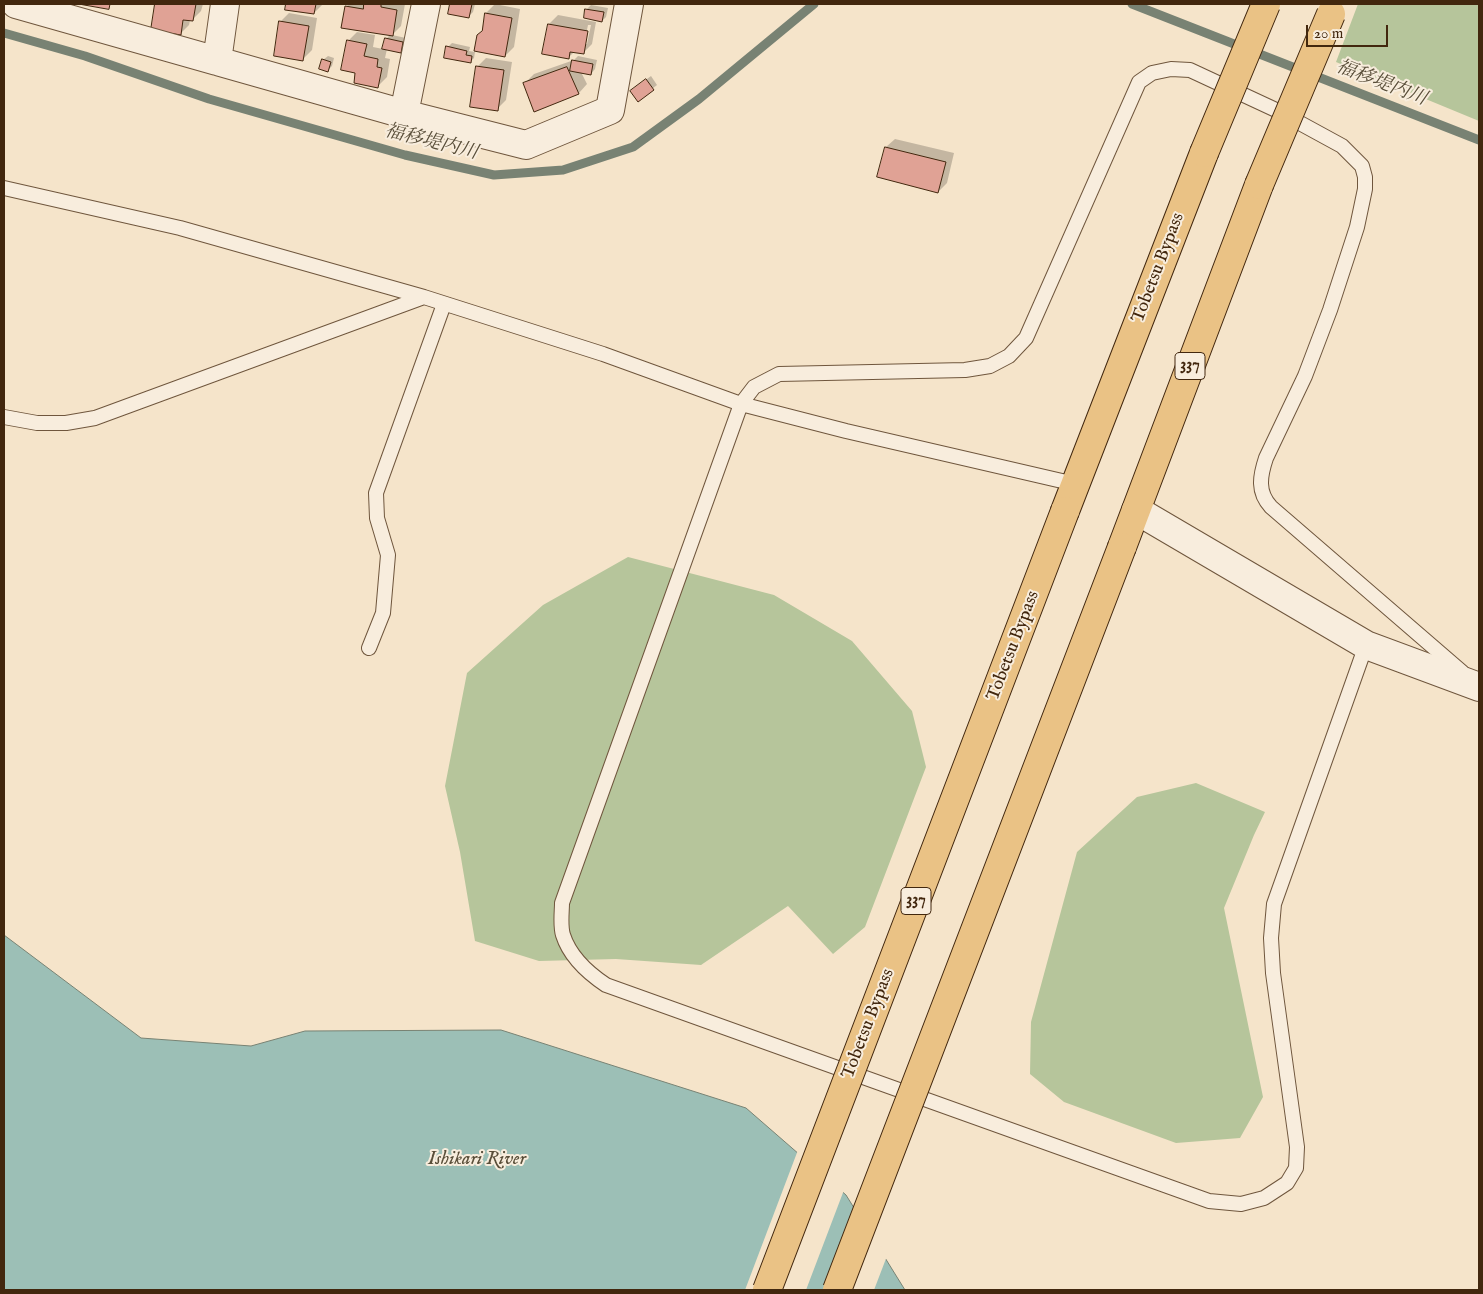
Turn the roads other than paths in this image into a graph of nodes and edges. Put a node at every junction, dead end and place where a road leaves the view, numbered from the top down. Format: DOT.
graph roads {
  1 [pos="225,4"];
  2 [pos="426,4"];
  3 [pos="629,4"];
  4 [pos="1266,4"];
  5 [pos="23,5"];
  6 [pos="1332,9"];
  7 [pos="217,61"];
  8 [pos="404,114"];
  9 [pos="4,188"];
  10 [pos="424,297"];
  11 [pos="444,304"];
  12 [pos="741,404"];
  13 [pos="4,417"];
  14 [pos="1075,484"];
  15 [pos="1136,510"];
  16 [pos="1366,644"];
  17 [pos="369,648"];
  18 [pos="1478,686"];
  19 [pos="767,1290"];
  20 [pos="837,1290"];
  1 -- 7 [label="street"];
  2 -- 8 [label="street"];
  3 -- 8 [label="street"];
  4 -- 14 [label="highway, Tobetsu Bypass / 337, bridge"];
  5 -- 7 [label="street"];
  6 -- 15 [label="highway, 337, bridge"];
  7 -- 8 [label="street"];
  9 -- 10 [label="lane"];
  10 -- 11 [label="lane"];
  10 -- 13 [label="lane"];
  11 -- 12 [label="lane"];
  11 -- 17 [label="lane"];
  12 -- 14 [label="lane"];
  12 -- 16 [label="lane"];
  12 -- 18 [label="lane"];
  14 -- 19 [label="highway, Tobetsu Bypass / 337, bridge"];
  15 -- 16 [label="street"];
  15 -- 20 [label="highway, 337, bridge"];
  16 -- 18 [label="street"];
}
